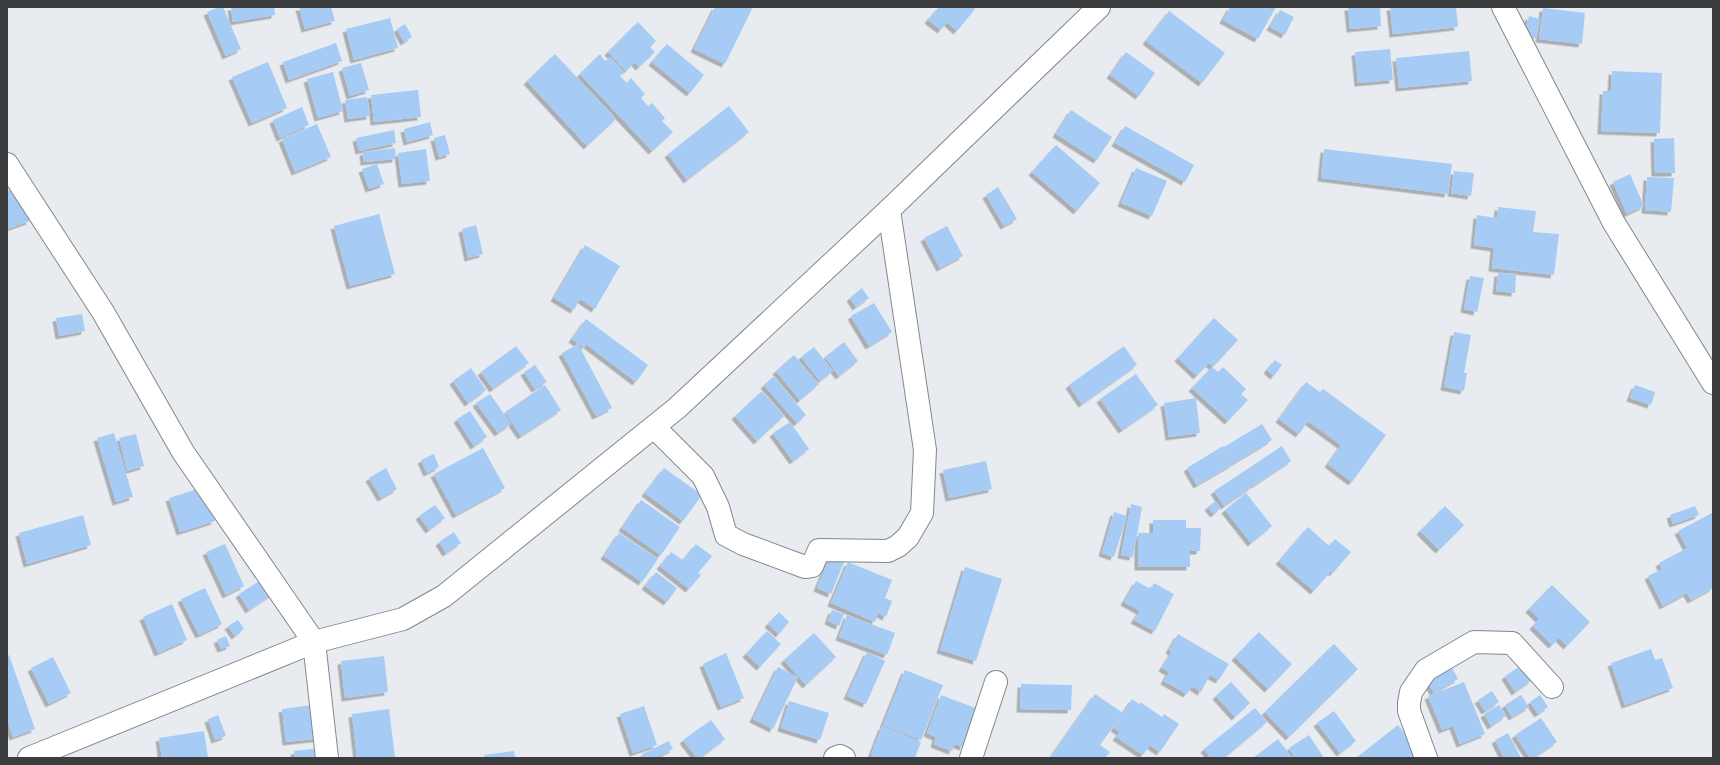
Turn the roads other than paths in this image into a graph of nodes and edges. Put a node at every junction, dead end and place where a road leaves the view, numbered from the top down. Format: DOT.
graph roads {
  1 [pos="1099,7"];
  2 [pos="1503,7"];
  3 [pos="7,164"];
  4 [pos="889,210"];
  5 [pos="1713,383"];
  6 [pos="654,426"];
  7 [pos="314,642"];
  8 [pos="996,682"];
  9 [pos="1552,687"];
  10 [pos="29,758"];
  11 [pos="327,758"];
  12 [pos="835,758"];
  13 [pos="844,758"];
  14 [pos="971,758"];
  15 [pos="1426,758"];
  1 -- 4 [label="street"];
  2 -- 5 [label="street"];
  3 -- 7 [label="street"];
  4 -- 6 [label="street"];
  4 -- 6 [label="street"];
  6 -- 7 [label="street"];
  7 -- 10 [label="street"];
  7 -- 11 [label="street"];
  8 -- 14 [label="street"];
  9 -- 15 [label="street"];
  12 -- 13 [label="street"];
}
